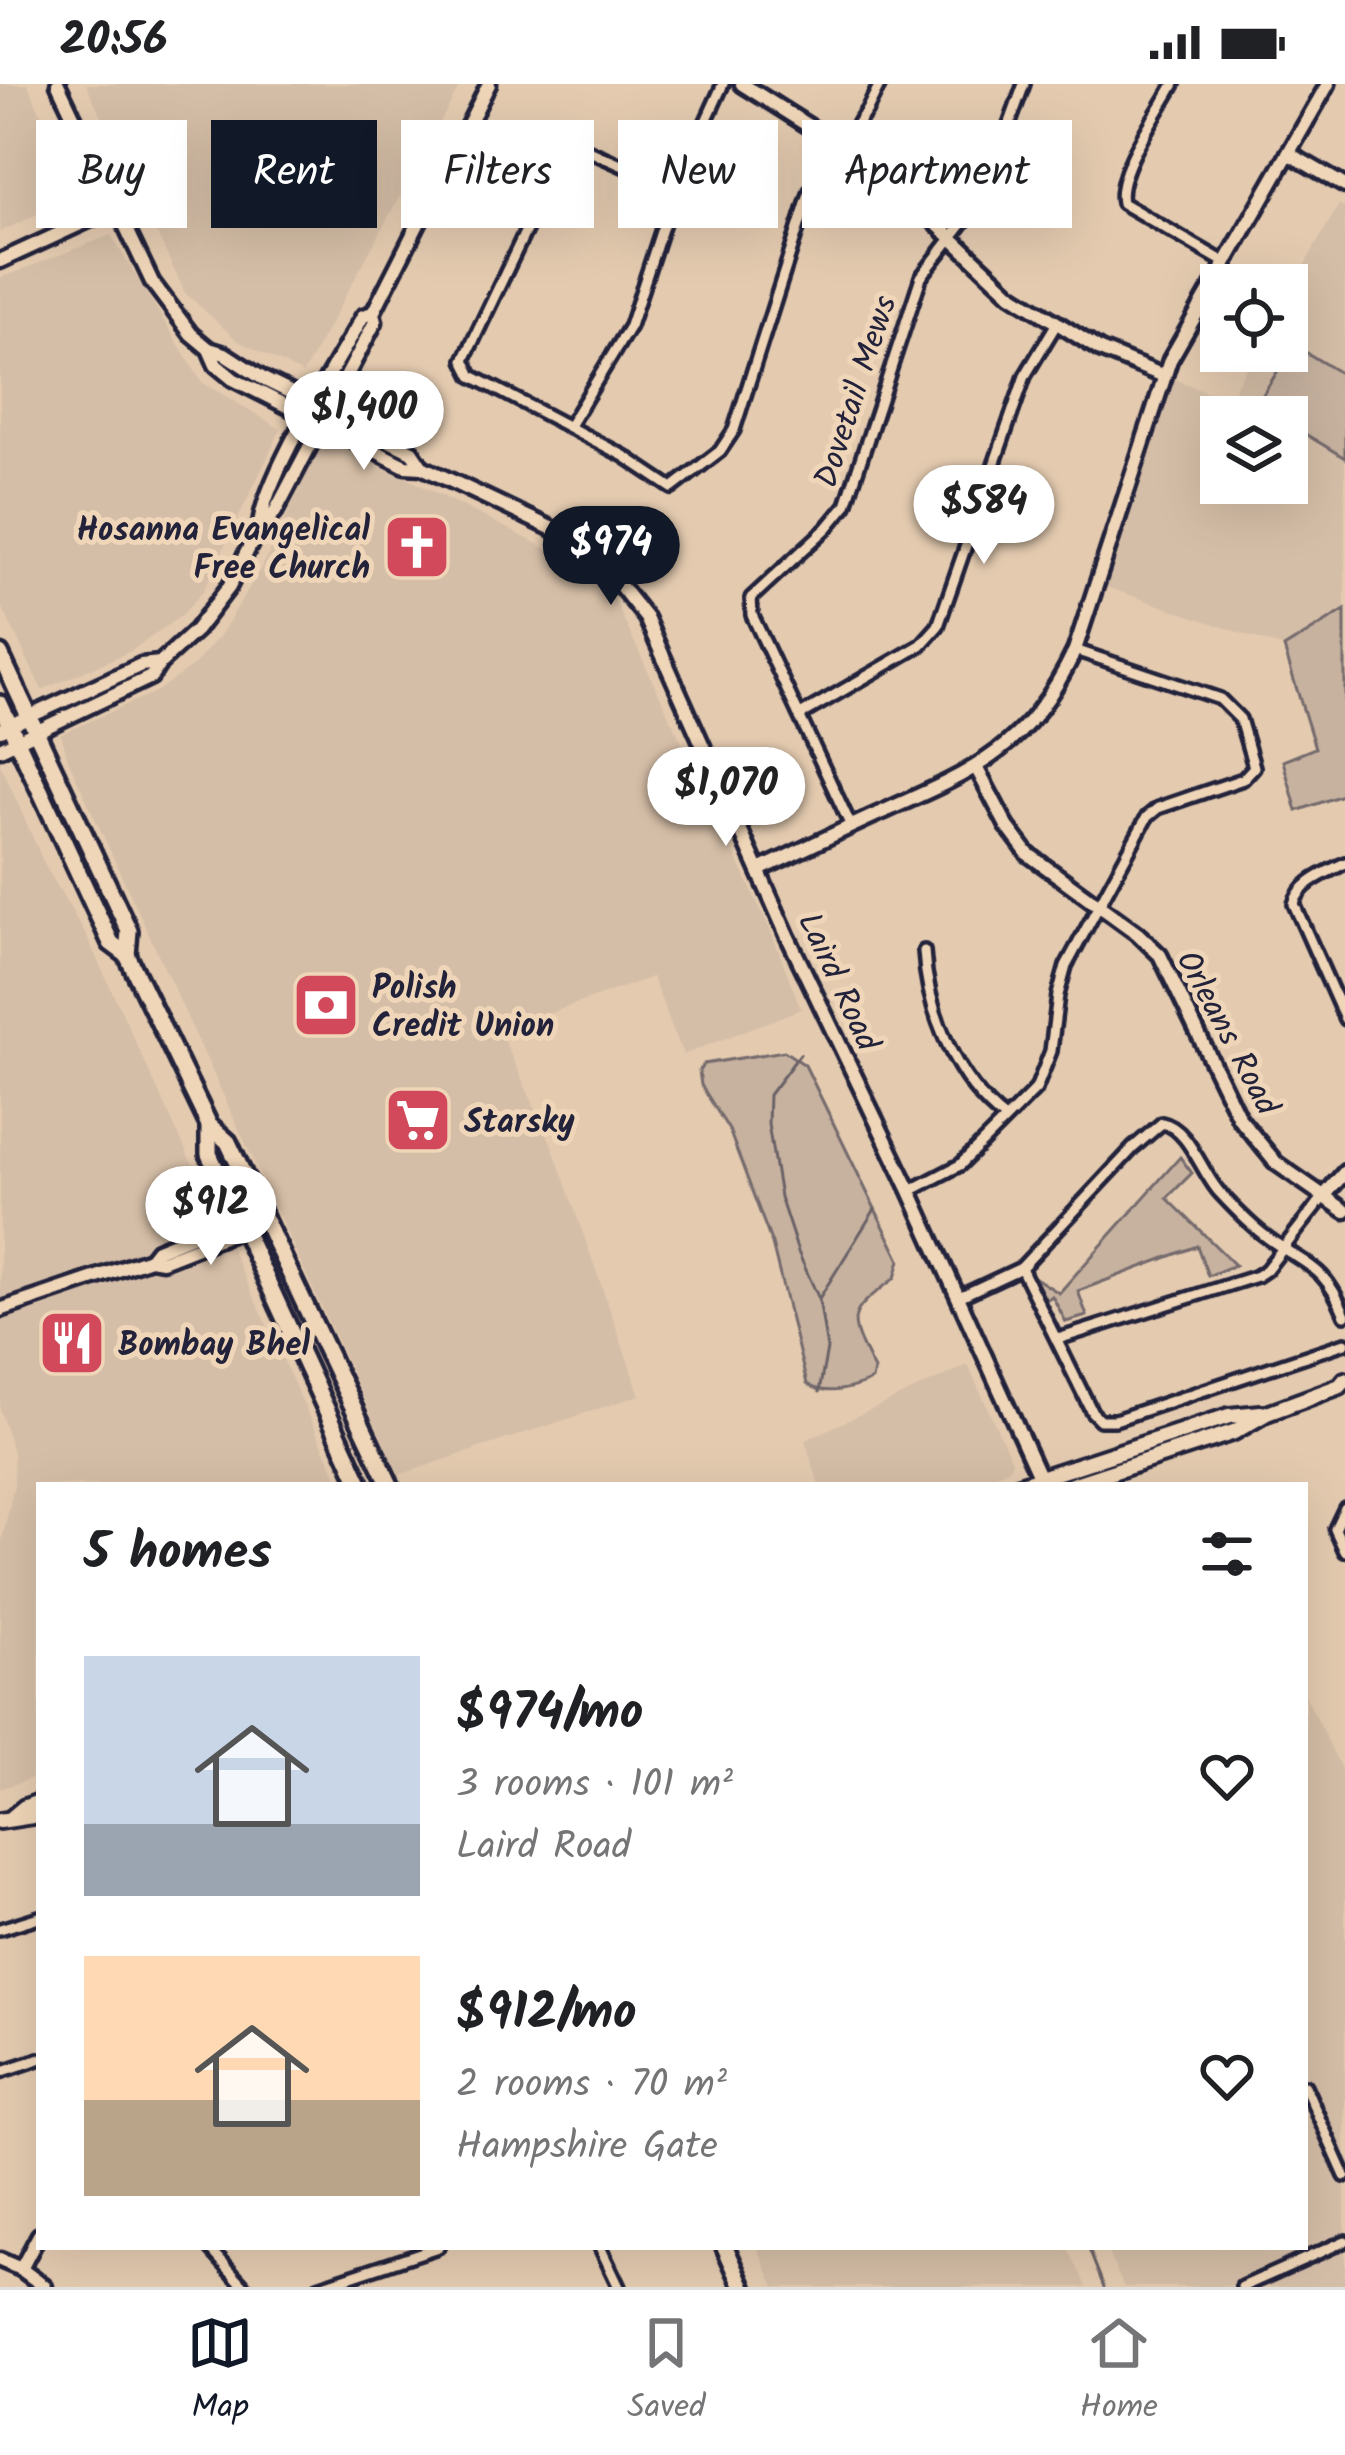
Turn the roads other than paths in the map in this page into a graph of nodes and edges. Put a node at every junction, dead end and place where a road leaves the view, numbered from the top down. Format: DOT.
graph roads {
  1 [pos="58,84"];
  2 [pos="489,84"];
  3 [pos="722,84"];
  4 [pos="742,84"];
  5 [pos="880,84"];
  6 [pos="1024,84"];
  7 [pos="1174,84"];
  8 [pos="1328,84"];
  9 [pos="75,120"];
  10 [pos="706,120"];
  11 [pos="858,120"];
  12 [pos="802,122"];
  13 [pos="1288,153"];
  14 [pos="618,164"];
  15 [pos="1345,186"];
  16 [pos="802,219"];
  17 [pos="72,228"];
  18 [pos="127,228"];
  19 [pos="662,228"];
  20 [pos="942,228"];
  21 [pos="951,237"];
  22 [pos="0,261"];
  23 [pos="1225,262"];
  24 [pos="1057,323"];
  25 [pos="1165,376"];
  26 [pos="317,415"];
  27 [pos="569,426"];
  28 [pos="1075,650"];
  29 [pos="0,654"];
  30 [pos="0,704"];
  31 [pos="802,714"];
  32 [pos="20,728"];
  33 [pos="0,749"];
  34 [pos="976,769"];
  35 [pos="851,826"];
  36 [pos="1345,863"];
  37 [pos="761,869"];
  38 [pos="1097,907"];
  39 [pos="924,951"];
  40 [pos="1345,1019"];
  41 [pos="1005,1119"];
  42 [pos="209,1125"];
  43 [pos="1345,1172"];
  44 [pos="910,1191"];
  45 [pos="1325,1195"];
  46 [pos="1345,1211"];
  47 [pos="261,1215"];
  48 [pos="241,1223"];
  49 [pos="1283,1246"];
  50 [pos="1021,1268"];
  51 [pos="959,1298"];
  52 [pos="0,1310"];
  53 [pos="1345,1315"];
  54 [pos="1058,1340"];
  55 [pos="1345,1343"];
  56 [pos="1343,1385"];
  57 [pos="1267,1413"];
  58 [pos="360,1482"];
  59 [pos="390,1482"];
  60 [pos="1041,1482"];
  61 [pos="1081,1482"];
  62 [pos="1345,1508"];
  63 [pos="1345,1551"];
  64 [pos="36,1803"];
  65 [pos="36,1815"];
  66 [pos="6,1819"];
  67 [pos="36,1918"];
  68 [pos="0,1930"];
  69 [pos="36,2060"];
  70 [pos="0,2072"];
  71 [pos="1308,2093"];
  72 [pos="1345,2176"];
  73 [pos="36,2240"];
  74 [pos="1345,2241"];
  75 [pos="212,2250"];
  76 [pos="429,2250"];
  77 [pos="601,2250"];
  78 [pos="726,2250"];
  79 [pos="0,2260"];
  80 [pos="21,2269"];
  81 [pos="45,2287"];
  82 [pos="245,2287"];
  83 [pos="318,2287"];
  84 [pos="619,2287"];
  85 [pos="743,2287"];
  86 [pos="1242,2287"];
  1 -- 9 [label="street, Laird Road"];
  2 -- 26 [label="street"];
  3 -- 10 [label="street"];
  4 -- 12 [label="street"];
  5 -- 11 [label="street"];
  6 -- 21 [label="street, Dovetail Mews"];
  7 -- 23 [label="street"];
  8 -- 13 [label="street"];
  13 -- 15 [label="street"];
  13 -- 23 [label="street"];
  14 -- 27 [label="street"];
  16 -- 27 [label="street"];
  17 -- 22 [label="street"];
  18 -- 26 [label="street, Laird Road"];
  19 -- 27 [label="street"];
  20 -- 21 [label="street"];
  21 -- 24 [label="street"];
  21 -- 31 [label="street, Dovetail Mews"];
  23 -- 25 [label="street"];
  24 -- 25 [label="street"];
  24 -- 31 [label="street"];
  25 -- 28 [label="street"];
  26 -- 32 [label="street"];
  26 -- 37 [label="street, Laird Road"];
  28 -- 34 [label="street"];
  28 -- 38 [label="street"];
  29 -- 32 [label="main road"];
  30 -- 32 [label="main road"];
  31 -- 35 [label="street, Dovetail Mews"];
  32 -- 33 [label="street"];
  32 -- 42 [label="main road"];
  34 -- 35 [label="street"];
  34 -- 38 [label="street, Orleans Road"];
  35 -- 37 [label="street"];
  36 -- 40 [label="street"];
  37 -- 44 [label="street, Laird Road"];
  38 -- 41 [label="street"];
  38 -- 45 [label="street, Orleans Road"];
  39 -- 41 [label="street"];
  41 -- 44 [label="street"];
  42 -- 47 [label="main road"];
  42 -- 48 [label="main road"];
  43 -- 45 [label="street"];
  44 -- 51 [label="street, Laird Road"];
  45 -- 46 [label="street, Orleans Road"];
  45 -- 49 [label="street"];
  47 -- 48 [label="street"];
  47 -- 59 [label="main road"];
  48 -- 52 [label="street"];
  48 -- 58 [label="main road"];
  49 -- 50 [label="street"];
  49 -- 53 [label="street"];
  49 -- 54 [label="street"];
  50 -- 51 [label="street"];
  50 -- 54 [label="street"];
  51 -- 60 [label="street, Laird Road"];
  54 -- 55 [label="street"];
  56 -- 57 [label="main road"];
  57 -- 60 [label="main road"];
  57 -- 61 [label="main road"];
  62 -- 63 [label="street"];
  64 -- 66 [label="main road"];
  65 -- 66 [label="main road"];
  67 -- 68 [label="street"];
  69 -- 70 [label="street"];
  71 -- 72 [label="street"];
  73 -- 80 [label="street"];
  74 -- 86 [label="street"];
  75 -- 82 [label="street"];
  76 -- 83 [label="street"];
  77 -- 84 [label="street"];
  78 -- 85 [label="main road"];
  79 -- 80 [label="street"];
  80 -- 81 [label="street"];
}
